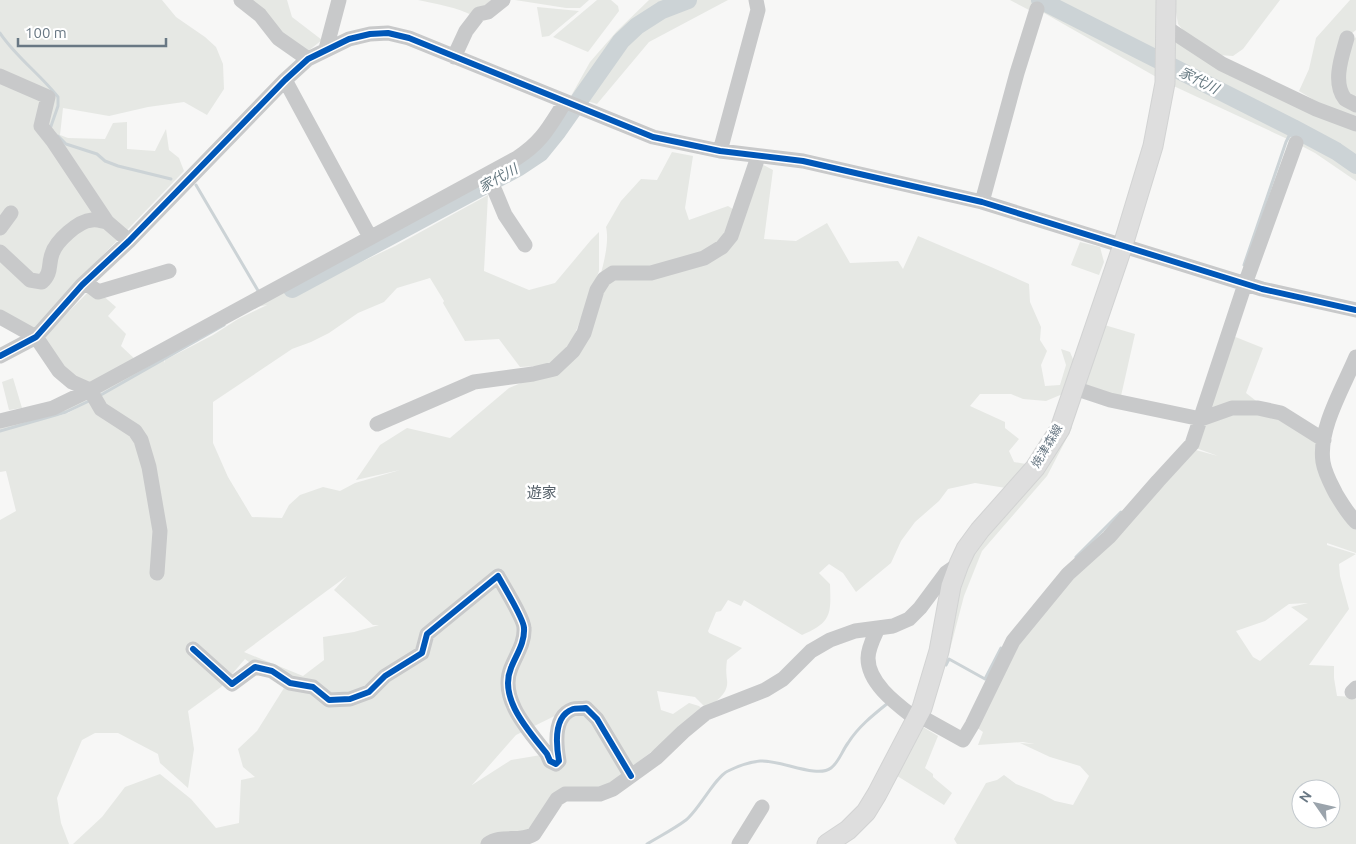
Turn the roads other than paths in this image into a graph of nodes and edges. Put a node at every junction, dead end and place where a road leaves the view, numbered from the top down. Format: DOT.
graph roads {
  1 [pos="241,0"];
  2 [pos="339,0"];
  3 [pos="503,0"];
  4 [pos="756,0"];
  5 [pos="1166,0"];
  6 [pos="1037,10"];
  7 [pos="1167,28"];
  8 [pos="1346,38"];
  9 [pos="326,49"];
  10 [pos="454,57"];
  11 [pos="308,59"];
  12 [pos="0,76"];
  13 [pos="285,80"];
  14 [pos="565,102"];
  15 [pos="1356,105"];
  16 [pos="1356,124"];
  17 [pos="1296,143"];
  18 [pos="720,151"];
  19 [pos="758,157"];
  20 [pos="495,192"];
  21 [pos="982,202"];
  22 [pos="11,213"];
  23 [pos="107,222"];
  24 [pos="0,228"];
  25 [pos="370,237"];
  26 [pos="129,241"];
  27 [pos="525,244"];
  28 [pos="1123,245"];
  29 [pos="0,252"];
  30 [pos="169,270"];
  31 [pos="86,282"];
  32 [pos="1245,284"];
  33 [pos="1356,310"];
  34 [pos="0,317"];
  35 [pos="36,337"];
  36 [pos="0,356"];
  37 [pos="1356,358"];
  38 [pos="1074,388"];
  39 [pos="94,395"];
  40 [pos="1195,417"];
  41 [pos="0,421"];
  42 [pos="377,424"];
  43 [pos="1324,440"];
  44 [pos="1356,522"];
  45 [pos="958,564"];
  46 [pos="158,574"];
  47 [pos="878,628"];
  48 [pos="193,649"];
  49 [pos="917,717"];
  50 [pos="631,776"];
  51 [pos="762,807"];
  52 [pos="488,844"];
  53 [pos="740,844"];
  54 [pos="827,844"];
  1 -- 11 [label="street"];
  2 -- 9 [label="street"];
  3 -- 10 [label="street"];
  4 -- 18 [label="street"];
  5 -- 7 [label="main road, 焼津森線"];
  6 -- 21 [label="street"];
  7 -- 16 [label="street"];
  7 -- 28 [label="main road, 焼津森線"];
  8 -- 15 [label="street"];
  9 -- 10 [label="street"];
  9 -- 11 [label="street"];
  10 -- 14 [label="street"];
  11 -- 13 [label="street"];
  12 -- 23 [label="street"];
  13 -- 25 [label="street"];
  13 -- 26 [label="street"];
  14 -- 18 [label="street"];
  14 -- 25 [label="street"];
  17 -- 32 [label="street"];
  18 -- 19 [label="street"];
  19 -- 21 [label="street"];
  19 -- 42 [label="street"];
  20 -- 27 [label="street"];
  21 -- 28 [label="street"];
  22 -- 24 [label="street"];
  23 -- 26 [label="street"];
  23 -- 29 [label="street"];
  25 -- 39 [label="street"];
  26 -- 31 [label="street"];
  28 -- 32 [label="street"];
  28 -- 38 [label="main road, 焼津森線"];
  30 -- 31 [label="street"];
  31 -- 35 [label="street"];
  32 -- 33 [label="street"];
  32 -- 40 [label="street"];
  34 -- 35 [label="street"];
  35 -- 36 [label="street"];
  35 -- 39 [label="street"];
  37 -- 43 [label="street"];
  38 -- 40 [label="street"];
  38 -- 45 [label="main road, 焼津森線"];
  39 -- 41 [label="street"];
  39 -- 46 [label="street"];
  40 -- 43 [label="street"];
  40 -- 49 [label="street"];
  43 -- 44 [label="street"];
  45 -- 47 [label="street"];
  45 -- 49 [label="main road, 焼津森線"];
  47 -- 49 [label="street"];
  47 -- 50 [label="street"];
  48 -- 50 [label="street"];
  49 -- 54 [label="main road, 焼津森線"];
  50 -- 52 [label="street"];
  51 -- 53 [label="street"];
}
